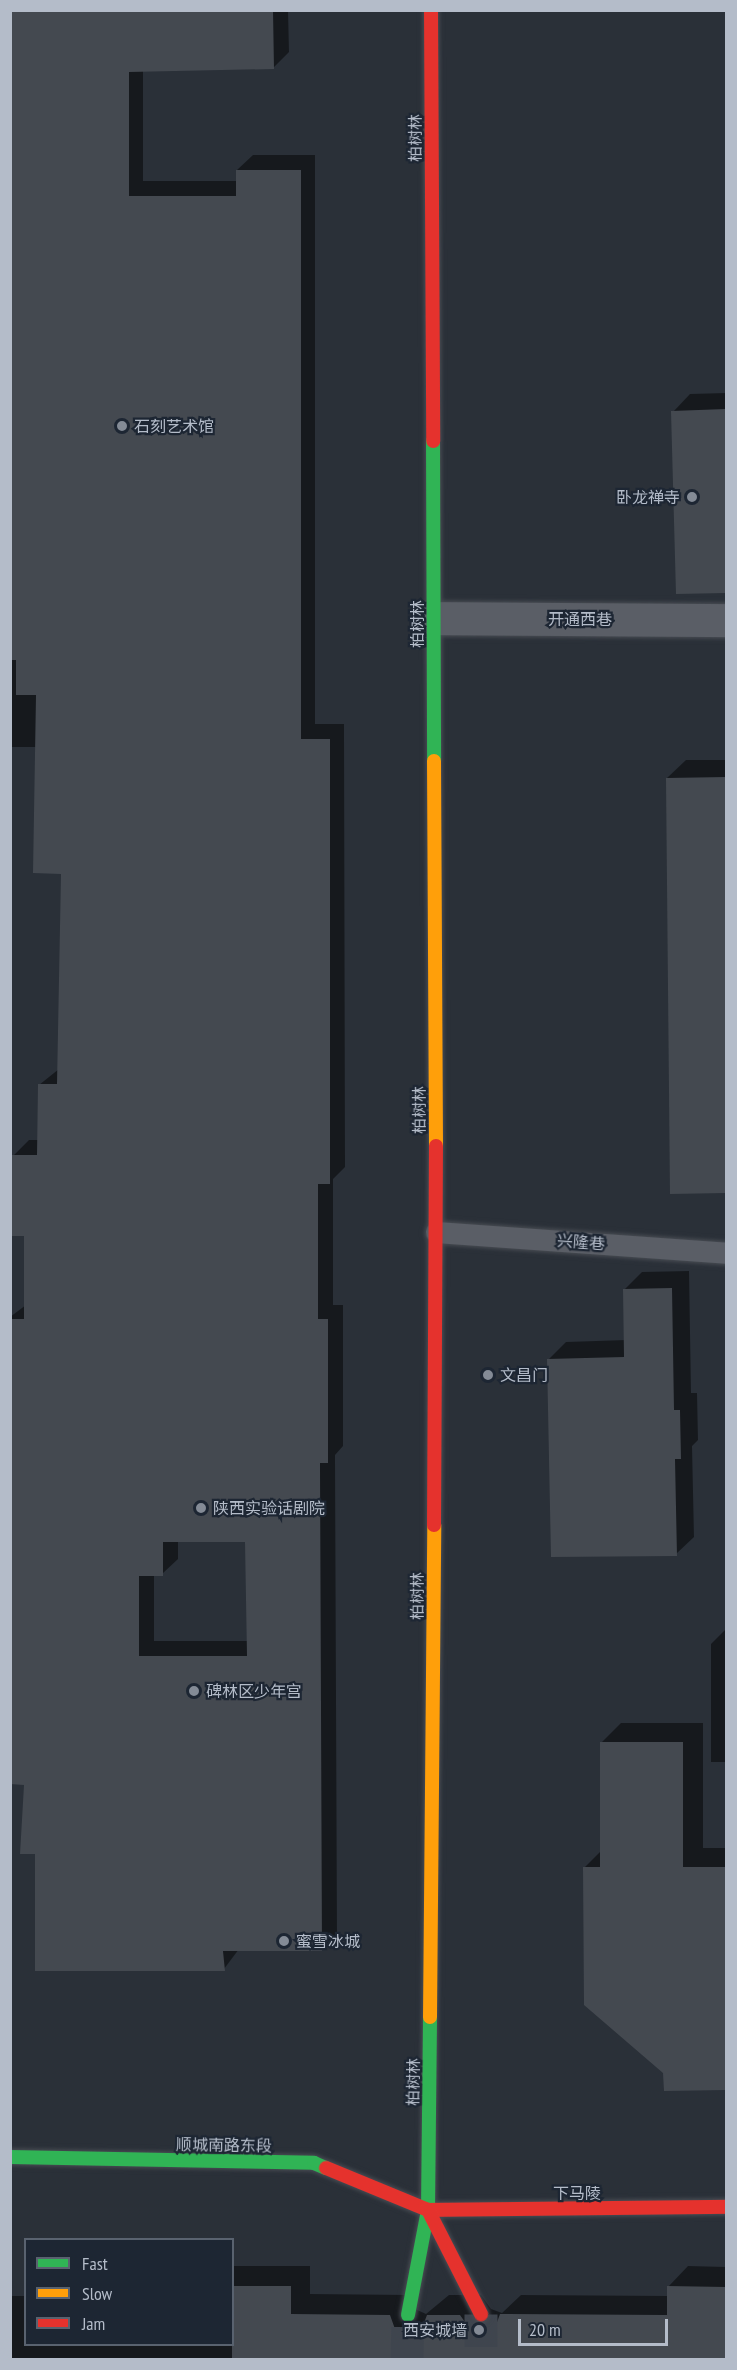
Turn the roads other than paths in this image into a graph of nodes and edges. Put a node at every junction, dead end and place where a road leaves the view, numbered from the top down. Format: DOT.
graph roads {
  1 [pos="431,10"];
  2 [pos="433,618"];
  3 [pos="726,620"];
  4 [pos="436,1232"];
  5 [pos="726,1253"];
  6 [pos="10,2157"];
  7 [pos="726,2207"];
  8 [pos="428,2210"];
  9 [pos="481,2314"];
  10 [pos="408,2315"];
  1 -- 2 [label="main road, 柏树林"];
  2 -- 3 [label="street, 开通西巷"];
  2 -- 4 [label="main road, 柏树林"];
  4 -- 5 [label="lane, 兴隆巷"];
  4 -- 8 [label="main road, 柏树林"];
  6 -- 8 [label="main road, 顺城南路东段"];
  7 -- 8 [label="main road, 下马陵"];
  8 -- 9 [label="main road"];
  8 -- 10 [label="main road, 柏树林"];
}
